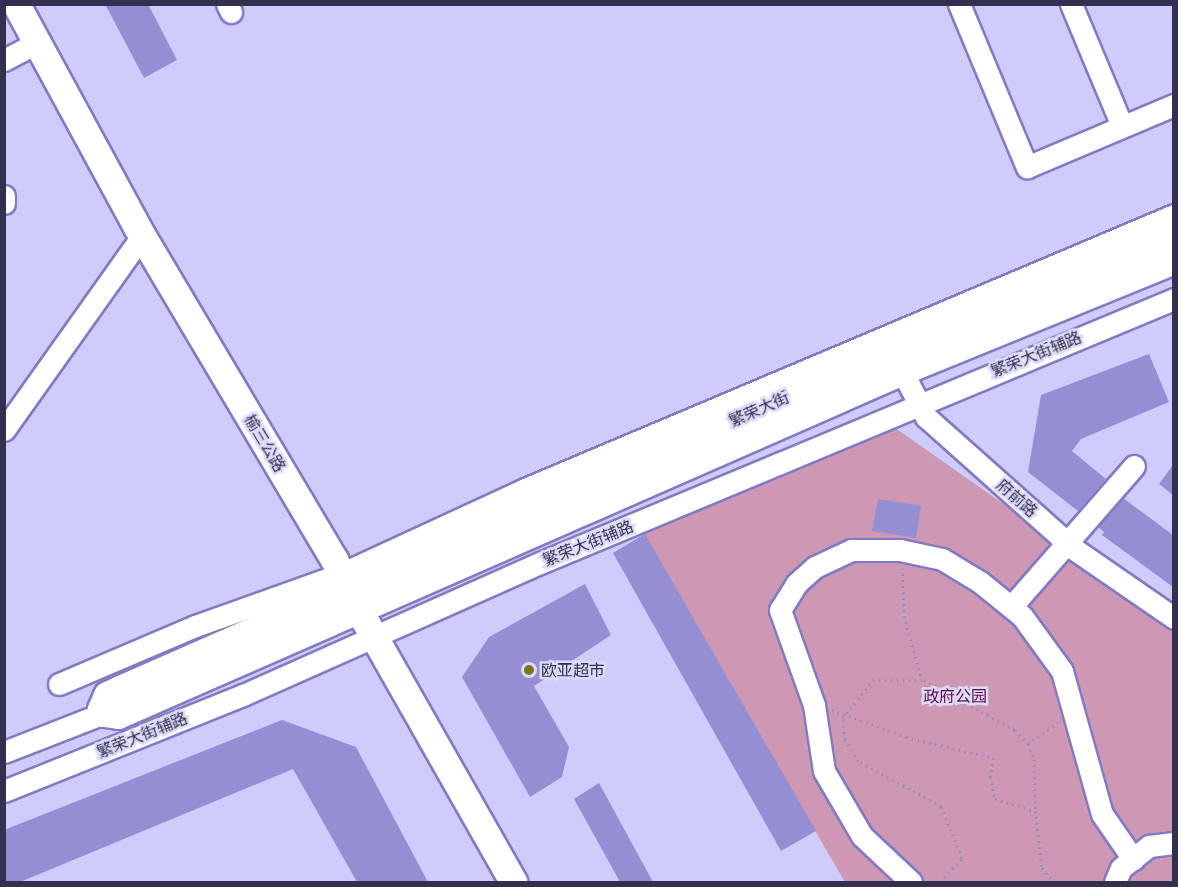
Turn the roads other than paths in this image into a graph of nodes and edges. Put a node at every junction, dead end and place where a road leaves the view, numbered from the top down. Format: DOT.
graph roads {
  1 [pos="16,4"];
  2 [pos="960,4"];
  3 [pos="1071,4"];
  4 [pos="4,10"];
  5 [pos="23,50"];
  6 [pos="1173,105"];
  7 [pos="1122,126"];
  8 [pos="4,196"];
  9 [pos="4,203"];
  10 [pos="1173,215"];
  11 [pos="1173,234"];
  12 [pos="139,241"];
  13 [pos="1173,260"];
  14 [pos="1173,299"];
  15 [pos="896,361"];
  16 [pos="918,404"];
  17 [pos="4,430"];
  18 [pos="1134,466"];
  19 [pos="1069,544"];
  20 [pos="337,593"];
  21 [pos="1011,607"];
  22 [pos="1173,618"];
  23 [pos="367,641"];
  24 [pos="59,684"];
  25 [pos="104,713"];
  26 [pos="4,753"];
  27 [pos="4,791"];
  28 [pos="1173,843"];
  29 [pos="1132,859"];
  30 [pos="500,882"];
  31 [pos="513,882"];
  32 [pos="911,882"];
  33 [pos="1115,882"];
  1 -- 5 [label="main road, 榆三公路"];
  2 -- 7 [label="street"];
  3 -- 7 [label="street"];
  4 -- 5 [label="main road, 榆三公路"];
  5 -- 12 [label="main road, 榆三公路"];
  6 -- 7 [label="street"];
  8 -- 9 [label="street"];
  10 -- 20 [label="street"];
  11 -- 15 [label="main road, 繁荣大街"];
  12 -- 17 [label="street"];
  12 -- 20 [label="main road, 榆三公路"];
  13 -- 15 [label="main road, 繁荣大街"];
  14 -- 16 [label="street, 繁荣大街辅路"];
  15 -- 16 [label="street, 府前路"];
  15 -- 20 [label="main road, 繁荣大街"];
  16 -- 19 [label="street, 府前路"];
  16 -- 23 [label="street, 繁荣大街辅路"];
  18 -- 19 [label="street"];
  19 -- 21 [label="street"];
  19 -- 22 [label="street, 府前路"];
  20 -- 23 [label="main road, 榆三公路"];
  20 -- 24 [label="street"];
  20 -- 25 [label="main road"];
  20 -- 25 [label="main road"];
  21 -- 29 [label="street"];
  21 -- 32 [label="street"];
  23 -- 27 [label="street, 繁荣大街辅路"];
  23 -- 30 [label="main road, 榆三公路"];
  23 -- 31 [label="main road, 榆三公路"];
  25 -- 26 [label="street"];
  28 -- 29 [label="street"];
  29 -- 33 [label="street"];
}
